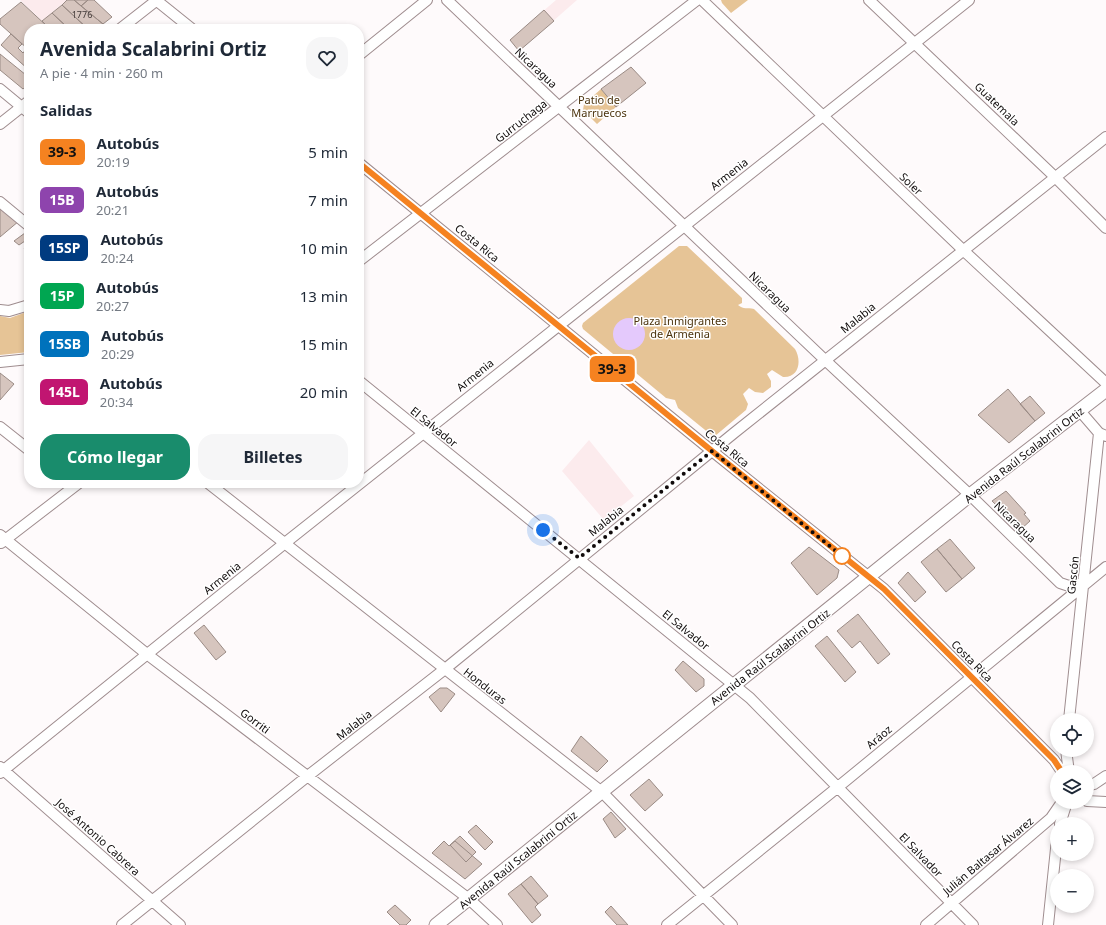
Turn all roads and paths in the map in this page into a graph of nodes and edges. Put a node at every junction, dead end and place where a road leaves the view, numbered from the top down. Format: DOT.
graph roads {
  1 [pos="157,0"];
  2 [pos="428,0"];
  3 [pos="447,0"];
  4 [pos="697,0"];
  5 [pos="702,0"];
  6 [pos="869,0"];
  7 [pos="969,0"];
  8 [pos="126,24"];
  9 [pos="186,24"];
  10 [pos="914,42"];
  11 [pos="364,51"];
  12 [pos="0,89"];
  13 [pos="24,105"];
  14 [pos="560,106"];
  15 [pos="24,109"];
  16 [pos="822,115"];
  17 [pos="0,124"];
  18 [pos="1106,137"];
  19 [pos="364,167"];
  20 [pos="1055,177"];
  21 [pos="0,202"];
  22 [pos="422,213"];
  23 [pos="24,222"];
  24 [pos="683,225"];
  25 [pos="1106,228"];
  26 [pos="963,250"];
  27 [pos="364,256"];
  28 [pos="24,306"];
  29 [pos="0,310"];
  30 [pos="559,325"];
  31 [pos="24,359"];
  32 [pos="825,360"];
  33 [pos="0,362"];
  34 [pos="1106,383"];
  35 [pos="364,385"];
  36 [pos="1106,390"];
  37 [pos="1080,411"];
  38 [pos="0,427"];
  39 [pos="422,433"];
  40 [pos="1102,434"];
  41 [pos="24,446"];
  42 [pos="712,451"];
  43 [pos="364,479"];
  44 [pos="70,488"];
  45 [pos="214,488"];
  46 [pos="352,488"];
  47 [pos="970,496"];
  48 [pos="2,539"];
  49 [pos="284,542"];
  50 [pos="579,558"];
  51 [pos="1106,567"];
  52 [pos="870,578"];
  53 [pos="1084,584"];
  54 [pos="148,655"];
  55 [pos="445,670"];
  56 [pos="971,677"];
  57 [pos="734,684"];
  58 [pos="1070,713"];
  59 [pos="1057,765"];
  60 [pos="1,770"];
  61 [pos="308,776"];
  62 [pos="1106,776"];
  63 [pos="1094,784"];
  64 [pos="838,787"];
  65 [pos="602,792"];
  66 [pos="1094,801"];
  67 [pos="1106,802"];
  68 [pos="1057,809"];
  69 [pos="1055,861"];
  70 [pos="703,895"];
  71 [pos="468,899"];
  72 [pos="152,901"];
  73 [pos="951,903"];
  74 [pos="122,925"];
  75 [pos="180,925"];
  76 [pos="436,925"];
  77 [pos="496,925"];
  78 [pos="667,925"];
  79 [pos="732,925"];
  80 [pos="926,925"];
  81 [pos="973,925"];
  82 [pos="1048,925"];
  1 -- 8 [label="street"];
  1 -- 9 [label="street"];
  2 -- 11 [label="street"];
  3 -- 14 [label="street, Nicaragua"];
  4 -- 14 [label="street, Gurruchaga"];
  5 -- 16 [label="street, Soler"];
  6 -- 10 [label="street, Guatemala"];
  7 -- 10 [label="street, Armenia"];
  10 -- 16 [label="street, Armenia"];
  10 -- 20 [label="street, Guatemala"];
  12 -- 13 [label="street"];
  14 -- 22 [label="street, Gurruchaga"];
  14 -- 24 [label="street, Nicaragua"];
  15 -- 17 [label="street"];
  16 -- 24 [label="street, Armenia"];
  16 -- 26 [label="street, Soler"];
  18 -- 20 [label="street, Malabia"];
  19 -- 22 [label="street, Costa Rica"];
  20 -- 25 [label="street, Guatemala"];
  20 -- 26 [label="street, Malabia"];
  21 -- 23 [label="street"];
  22 -- 27 [label="street, Gurruchaga"];
  22 -- 30 [label="street, Costa Rica"];
  24 -- 30 [label="street, Armenia"];
  24 -- 32 [label="street, Nicaragua"];
  26 -- 32 [label="street, Malabia"];
  26 -- 34 [label="street, Soler"];
  28 -- 29 [label="street"];
  30 -- 39 [label="street, Armenia"];
  30 -- 42 [label="street, Costa Rica"];
  31 -- 33 [label="street"];
  32 -- 42 [label="street, Malabia"];
  32 -- 47 [label="street, Nicaragua"];
  35 -- 39 [label="street, El Salvador"];
  36 -- 37 [label="main road, Avenida Raúl Scalabrini Ortiz"];
  37 -- 40 [label="street"];
  37 -- 47 [label="main road, Avenida Raúl Scalabrini Ortiz"];
  38 -- 41 [label="street"];
  39 -- 43 [label="street, Armenia"];
  39 -- 50 [label="street, El Salvador"];
  40 -- 53 [label="street, Gascón"];
  42 -- 50 [label="street, Malabia"];
  42 -- 52 [label="street, Costa Rica"];
  44 -- 48 [label="street"];
  45 -- 49 [label="street, Honduras"];
  46 -- 49 [label="street, Armenia"];
  47 -- 52 [label="main road, Avenida Raúl Scalabrini Ortiz"];
  47 -- 53 [label="street, Nicaragua"];
  48 -- 54 [label="street, Gorriti"];
  49 -- 54 [label="street, Armenia"];
  49 -- 55 [label="street, Honduras"];
  50 -- 55 [label="street, Malabia"];
  50 -- 57 [label="street, El Salvador"];
  51 -- 53 [label="street, Aráoz"];
  52 -- 56 [label="street, Costa Rica"];
  52 -- 57 [label="main road, Avenida Raúl Scalabrini Ortiz"];
  53 -- 56 [label="street, Aráoz"];
  53 -- 58 [label="street, Gascón"];
  54 -- 60 [label="street, Armenia"];
  54 -- 61 [label="street, Gorriti"];
  55 -- 61 [label="street, Malabia"];
  55 -- 65 [label="street, Honduras"];
  56 -- 59 [label="street, Costa Rica"];
  56 -- 64 [label="street, Aráoz"];
  57 -- 64 [label="street, El Salvador"];
  57 -- 65 [label="main road, Avenida Raúl Scalabrini Ortiz"];
  60 -- 72 [label="street, José Antonio Cabrera"];
  61 -- 71 [label="street, Gorriti"];
  61 -- 72 [label="street, Malabia"];
  62 -- 63 [label="street"];
  64 -- 70 [label="street, Aráoz"];
  64 -- 73 [label="street, El Salvador"];
  65 -- 70 [label="street, Honduras"];
  65 -- 71 [label="main road, Avenida Raúl Scalabrini Ortiz"];
  66 -- 67 [label="street"];
  68 -- 73 [label="street, Julián Baltasar Álvarez"];
  69 -- 82 [label="street"];
  70 -- 78 [label="street, Aráoz"];
  70 -- 79 [label="street, Honduras"];
  71 -- 76 [label="main road, Avenida Raúl Scalabrini Ortiz"];
  71 -- 77 [label="street, Gorriti"];
  72 -- 74 [label="street, Malabia"];
  72 -- 75 [label="street, José Antonio Cabrera"];
  73 -- 80 [label="street, Julián Baltasar Álvarez"];
  73 -- 81 [label="street, El Salvador"];
}
